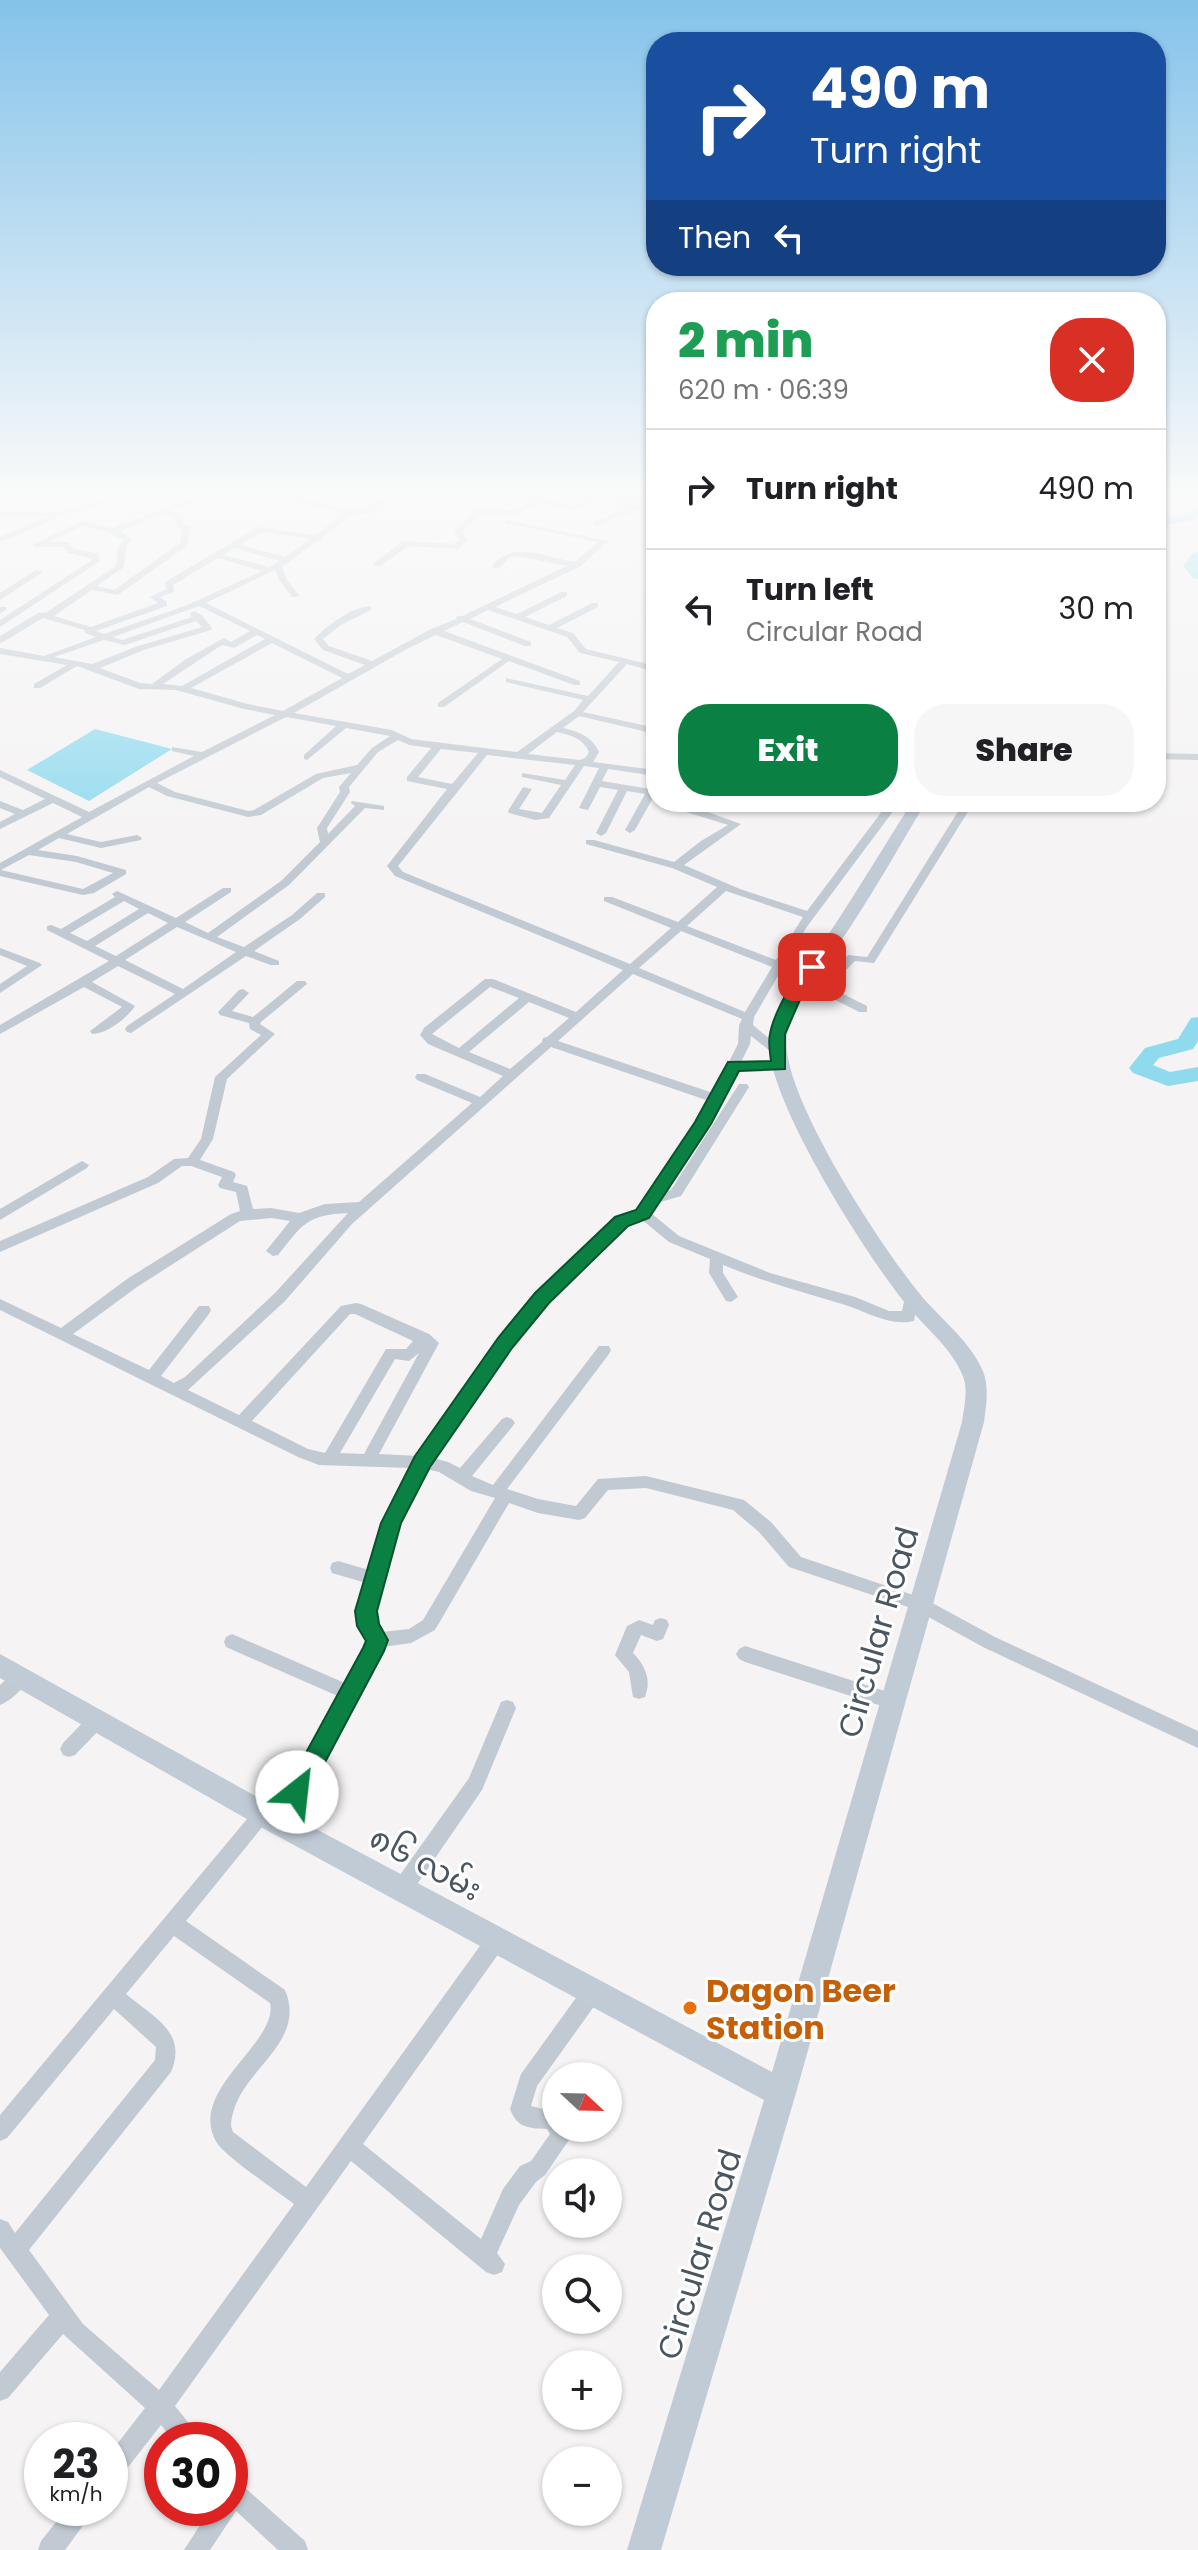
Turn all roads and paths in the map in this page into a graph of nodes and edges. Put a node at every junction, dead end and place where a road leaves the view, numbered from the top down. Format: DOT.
graph roads {
  1 [pos="49,614"];
  2 [pos="134,614"];
  3 [pos="171,614"];
  4 [pos="195,614"];
  5 [pos="222,614"];
  6 [pos="356,614"];
  7 [pos="470,614"];
  8 [pos="509,614"];
  9 [pos="524,614"];
  10 [pos="577,614"];
  11 [pos="46,616"];
  12 [pos="199,617"];
  13 [pos="518,617"];
  14 [pos="460,618"];
  15 [pos="550,628"];
  16 [pos="89,629"];
  17 [pos="257,631"];
  18 [pos="434,631"];
  19 [pos="103,638"];
  20 [pos="272,639"];
  21 [pos="0,640"];
  22 [pos="528,644"];
  23 [pos="0,651"];
  24 [pos="43,657"];
  25 [pos="507,659"];
  26 [pos="625,661"];
  27 [pos="76,663"];
  28 [pos="371,664"];
  29 [pos="646,666"];
  30 [pos="91,668"];
  31 [pos="347,677"];
  32 [pos="509,680"];
  33 [pos="577,683"];
  34 [pos="37,686"];
  35 [pos="155,686"];
  36 [pos="183,689"];
  37 [pos="589,699"];
  38 [pos="441,705"];
  39 [pos="577,713"];
  40 [pos="284,714"];
  41 [pos="344,724"];
  42 [pos="556,729"];
  43 [pos="646,729"];
  44 [pos="397,736"];
  45 [pos="438,746"];
  46 [pos="175,749"];
  47 [pos="485,751"];
  48 [pos="521,754"];
  49 [pos="201,755"];
  50 [pos="1166,756"];
  51 [pos="307,757"];
  52 [pos="1198,757"];
  53 [pos="581,763"];
  54 [pos="605,766"];
  55 [pos="359,768"];
  56 [pos="646,772"];
  57 [pos="0,773"];
  58 [pos="526,775"];
  59 [pos="149,783"];
  60 [pos="566,783"];
  61 [pos="595,783"];
  62 [pos="454,787"];
  63 [pos="624,788"];
  64 [pos="527,789"];
  65 [pos="646,792"];
  66 [pos="53,799"];
  67 [pos="340,800"];
  68 [pos="0,804"];
  69 [pos="646,804"];
  70 [pos="362,805"];
  71 [pos="380,808"];
  72 [pos="584,808"];
  73 [pos="701,812"];
  74 [pos="888,812"];
  75 [pos="913,812"];
  76 [pos="963,812"];
  77 [pos="22,814"];
  78 [pos="91,817"];
  79 [pos="0,826"];
  80 [pos="630,830"];
  81 [pos="601,833"];
  82 [pos="59,835"];
  83 [pos="137,838"];
  84 [pos="327,842"];
  85 [pos="590,842"];
  86 [pos="29,852"];
  87 [pos="676,866"];
  88 [pos="0,870"];
  89 [pos="724,887"];
  90 [pos="227,890"];
  91 [pos="321,895"];
  92 [pos="608,899"];
  93 [pos="147,909"];
  94 [pos="810,916"];
  95 [pos="176,923"];
  96 [pos="678,926"];
  97 [pos="209,938"];
  98 [pos="87,946"];
  99 [pos="0,951"];
  100 [pos="246,952"];
  101 [pos="115,960"];
  102 [pos="275,963"];
  103 [pos="778,965"];
  104 [pos="631,969"];
  105 [pos="84,982"];
  106 [pos="301,984"];
  107 [pos="822,988"];
  108 [pos="0,989"];
  109 [pos="243,993"];
  110 [pos="184,994"];
  111 [pos="794,996"];
  112 [pos="528,997"];
  113 [pos="863,1009"];
  114 [pos="575,1016"];
  115 [pos="255,1021"];
  116 [pos="747,1021"];
  117 [pos="131,1029"];
  118 [pos="0,1030"];
  119 [pos="96,1031"];
  120 [pos="547,1041"];
  121 [pos="461,1053"];
  122 [pos="779,1058"];
  123 [pos="733,1066"];
  124 [pos="510,1074"];
  125 [pos="421,1077"];
  126 [pos="743,1087"];
  127 [pos="716,1099"];
  128 [pos="479,1101"];
  129 [pos="192,1162"];
  130 [pos="82,1165"];
  131 [pos="654,1199"];
  132 [pos="363,1207"];
  133 [pos="250,1214"];
  134 [pos="643,1214"];
  135 [pos="0,1215"];
  136 [pos="300,1218"];
  137 [pos="0,1247"];
  138 [pos="273,1251"];
  139 [pos="717,1256"];
  140 [pos="731,1297"];
  141 [pos="911,1297"];
  142 [pos="0,1304"];
  143 [pos="204,1310"];
  144 [pos="61,1335"];
  145 [pos="424,1338"];
  146 [pos="604,1350"];
  147 [pos="152,1377"];
  148 [pos="175,1390"];
  149 [pos="241,1423"];
  150 [pos="507,1423"];
  151 [pos="329,1459"];
  152 [pos="368,1461"];
  153 [pos="422,1462"];
  154 [pos="462,1477"];
  155 [pos="500,1494"];
  156 [pos="338,1568"];
  157 [pos="375,1579"];
  158 [pos="919,1604"];
  159 [pos="661,1625"];
  160 [pos="377,1640"];
  161 [pos="232,1642"];
  162 [pos="745,1654"];
  163 [pos="10,1671"];
  164 [pos="639,1691"];
  165 [pos="351,1694"];
  166 [pos="0,1697"];
  167 [pos="891,1701"];
  168 [pos="507,1708"];
  169 [pos="97,1720"];
  170 [pos="1198,1740"];
  171 [pos="69,1749"];
  172 [pos="270,1817"];
  173 [pos="402,1889"];
  174 [pos="172,1923"];
  175 [pos="497,1939"];
  176 [pos="593,1991"];
  177 [pos="113,1995"];
  178 [pos="781,2093"];
  179 [pos="542,2119"];
  180 [pos="0,2131"];
  181 [pos="557,2142"];
  182 [pos="348,2145"];
  183 [pos="307,2201"];
  184 [pos="0,2230"];
  185 [pos="15,2250"];
  186 [pos="63,2316"];
  187 [pos="0,2390"];
  188 [pos="161,2407"];
  189 [pos="173,2422"];
  190 [pos="128,2449"];
  191 [pos="248,2511"];
  192 [pos="68,2526"];
  193 [pos="211,2526"];
  194 [pos="50,2550"];
  195 [pos="196,2550"];
  196 [pos="296,2550"];
  197 [pos="644,2550"];
  1 -- 11 [label="street"];
  2 -- 16 [label="street"];
  3 -- 19 [label="street"];
  4 -- 12 [label="street"];
  5 -- 17 [label="street"];
  6 -- 28 [label="street"];
  7 -- 14 [label="street"];
  8 -- 13 [label="street"];
  9 -- 13 [label="street"];
  10 -- 15 [label="street"];
  11 -- 16 [label="street"];
  11 -- 21 [label="street"];
  12 -- 19 [label="street"];
  12 -- 30 [label="street"];
  13 -- 15 [label="street"];
  14 -- 18 [label="street"];
  14 -- 22 [label="street"];
  15 -- 26 [label="street"];
  16 -- 19 [label="street"];
  17 -- 20 [label="street"];
  17 -- 35 [label="street"];
  18 -- 25 [label="street"];
  18 -- 28 [label="street"];
  19 -- 24 [label="street"];
  20 -- 31 [label="street"];
  20 -- 36 [label="street"];
  23 -- 24 [label="street"];
  24 -- 27 [label="street"];
  25 -- 33 [label="street"];
  25 -- 38 [label="street"];
  26 -- 29 [label="street"];
  26 -- 37 [label="street"];
  27 -- 30 [label="street"];
  27 -- 34 [label="street"];
  28 -- 31 [label="street"];
  30 -- 35 [label="street"];
  31 -- 40 [label="street"];
  32 -- 37 [label="street"];
  35 -- 36 [label="street"];
  36 -- 40 [label="street"];
  37 -- 39 [label="street"];
  39 -- 42 [label="street"];
  39 -- 43 [label="street"];
  40 -- 41 [label="street"];
  40 -- 49 [label="street"];
  41 -- 44 [label="street"];
  41 -- 51 [label="street"];
  42 -- 48 [label="street"];
  42 -- 53 [label="street"];
  44 -- 45 [label="street"];
  44 -- 55 [label="street"];
  45 -- 47 [label="street"];
  45 -- 62 [label="street"];
  46 -- 49 [label="street"];
  47 -- 48 [label="street"];
  47 -- 62 [label="street"];
  48 -- 53 [label="street"];
  49 -- 59 [label="street"];
  50 -- 52 [label="street"];
  53 -- 54 [label="street"];
  53 -- 60 [label="street"];
  54 -- 56 [label="street"];
  54 -- 61 [label="street"];
  55 -- 59 [label="street"];
  55 -- 67 [label="street"];
  57 -- 66 [label="street"];
  58 -- 60 [label="street"];
  59 -- 78 [label="street"];
  60 -- 64 [label="street"];
  61 -- 63 [label="street"];
  61 -- 72 [label="street"];
  62 -- 104 [label="street"];
  63 -- 65 [label="street"];
  63 -- 81 [label="street"];
  66 -- 77 [label="street"];
  66 -- 78 [label="street"];
  67 -- 70 [label="street"];
  67 -- 84 [label="street"];
  68 -- 77 [label="street"];
  69 -- 80 [label="street"];
  70 -- 71 [label="street"];
  70 -- 84 [label="street"];
  73 -- 87 [label="street"];
  74 -- 94 [label="street"];
  75 -- 111 [label="main road"];
  76 -- 107 [label="street"];
  77 -- 79 [label="street"];
  78 -- 82 [label="street"];
  82 -- 83 [label="street"];
  82 -- 86 [label="street"];
  84 -- 97 [label="street"];
  85 -- 87 [label="street"];
  86 -- 88 [label="street"];
  86 -- 88 [label="street"];
  87 -- 89 [label="street"];
  89 -- 94 [label="street"];
  89 -- 96 [label="street"];
  90 -- 95 [label="street"];
  91 -- 100 [label="street"];
  92 -- 96 [label="street"];
  93 -- 95 [label="street"];
  93 -- 98 [label="street"];
  93 -- 98 [label="street"];
  94 -- 103 [label="street"];
  95 -- 97 [label="street"];
  95 -- 101 [label="street"];
  96 -- 103 [label="street"];
  96 -- 104 [label="street"];
  97 -- 100 [label="street"];
  98 -- 101 [label="street"];
  99 -- 108 [label="street"];
  100 -- 102 [label="street"];
  100 -- 110 [label="street"];
  101 -- 105 [label="street"];
  101 -- 110 [label="street"];
  103 -- 116 [label="street"];
  104 -- 114 [label="street"];
  104 -- 116 [label="street"];
  105 -- 118 [label="street"];
  105 -- 119 [label="street"];
  106 -- 115 [label="street"];
  107 -- 111 [label="street"];
  107 -- 113 [label="street"];
  109 -- 115 [label="street"];
  110 -- 117 [label="street"];
  111 -- 122 [label="main road"];
  112 -- 114 [label="street"];
  112 -- 121 [label="street"];
  112 -- 121 [label="street"];
  114 -- 120 [label="street"];
  115 -- 129 [label="street"];
  116 -- 122 [label="street"];
  116 -- 123 [label="street"];
  120 -- 124 [label="street"];
  120 -- 127 [label="street"];
  121 -- 124 [label="street"];
  122 -- 123 [label="street"];
  122 -- 141 [label="main road, Circular Road"];
  123 -- 127 [label="street"];
  124 -- 128 [label="street"];
  125 -- 128 [label="street"];
  126 -- 131 [label="street"];
  127 -- 131 [label="street"];
  128 -- 132 [label="street"];
  129 -- 133 [label="street"];
  129 -- 137 [label="street"];
  130 -- 135 [label="street"];
  131 -- 134 [label="street"];
  132 -- 136 [label="street"];
  132 -- 148 [label="street"];
  133 -- 136 [label="street"];
  133 -- 144 [label="street"];
  134 -- 139 [label="street"];
  134 -- 153 [label="street"];
  136 -- 138 [label="street"];
  139 -- 140 [label="street"];
  139 -- 141 [label="street"];
  141 -- 158 [label="main road, Circular Road"];
  142 -- 144 [label="street"];
  143 -- 147 [label="street"];
  144 -- 147 [label="street"];
  145 -- 149 [label="street"];
  145 -- 151 [label="street"];
  145 -- 152 [label="street"];
  146 -- 155 [label="street"];
  147 -- 148 [label="street"];
  148 -- 149 [label="street"];
  149 -- 151 [label="street"];
  150 -- 154 [label="street"];
  151 -- 152 [label="street"];
  152 -- 153 [label="street"];
  153 -- 154 [label="street"];
  153 -- 157 [label="street"];
  154 -- 155 [label="street"];
  155 -- 158 [label="street"];
  155 -- 160 [label="street"];
  156 -- 157 [label="street"];
  157 -- 160 [label="street"];
  158 -- 167 [label="main road, Circular Road"];
  158 -- 170 [label="street"];
  159 -- 164 [label="street"];
  160 -- 165 [label="street"];
  161 -- 165 [label="street"];
  162 -- 167 [label="street"];
  163 -- 166 [label="street"];
  163 -- 169 [label="main road, ၈၆ လမ်း"];
  165 -- 172 [label="street"];
  167 -- 178 [label="main road, Circular Road"];
  168 -- 173 [label="street"];
  169 -- 171 [label="street"];
  169 -- 172 [label="main road, ၈၆ လမ်း"];
  172 -- 173 [label="main road, ၈၆ လမ်း"];
  172 -- 174 [label="street"];
  173 -- 175 [label="main road, ၈၆ လမ်း"];
  174 -- 177 [label="street"];
  174 -- 183 [label="street"];
  175 -- 176 [label="main road, ၈၆ လမ်း"];
  175 -- 182 [label="street"];
  176 -- 178 [label="main road, ၈၆ လမ်း"];
  176 -- 179 [label="street"];
  177 -- 180 [label="street"];
  177 -- 185 [label="street"];
  178 -- 197 [label="main road, Circular Road"];
  181 -- 182 [label="street"];
  182 -- 183 [label="street"];
  183 -- 188 [label="street"];
  184 -- 185 [label="street"];
  185 -- 186 [label="street"];
  186 -- 187 [label="street"];
  186 -- 188 [label="street"];
  188 -- 189 [label="street"];
  188 -- 190 [label="street"];
  191 -- 196 [label="street"];
  192 -- 194 [label="street"];
  193 -- 195 [label="street"];
}
